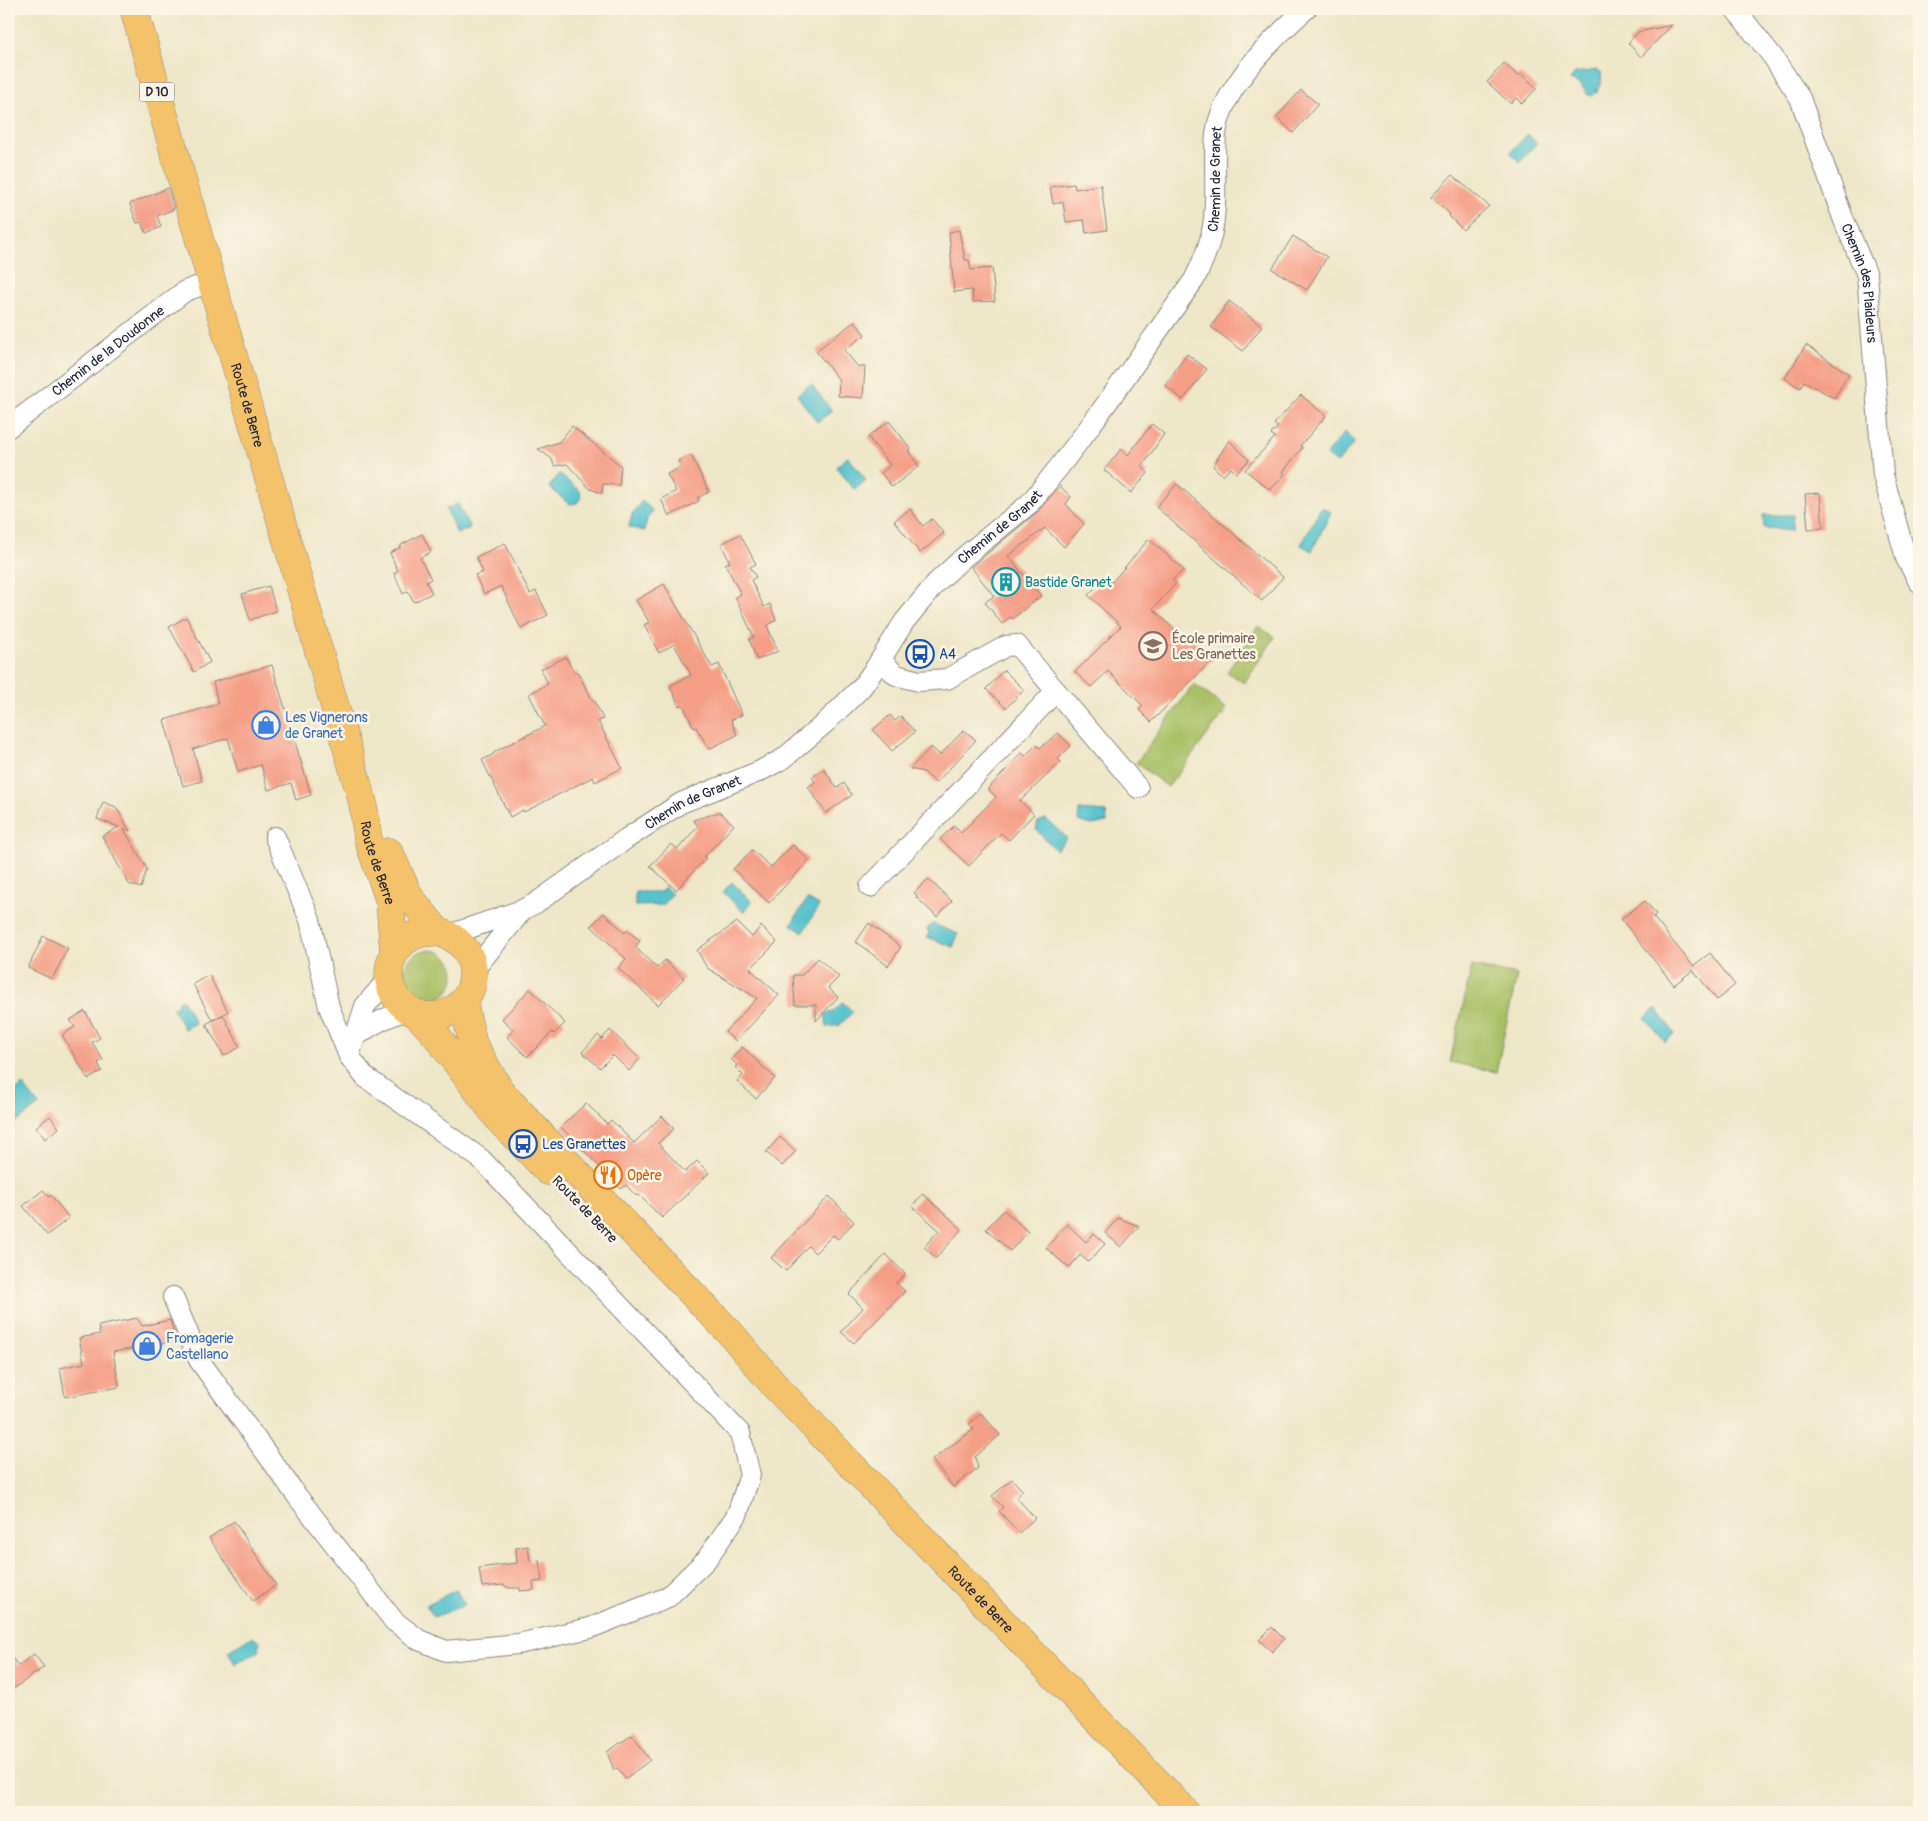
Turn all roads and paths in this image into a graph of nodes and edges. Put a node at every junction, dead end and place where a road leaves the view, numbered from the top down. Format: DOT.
graph roads {
  1 [pos="134,9"];
  2 [pos="1306,9"];
  3 [pos="1735,9"];
  4 [pos="211,282"];
  5 [pos="9,427"];
  6 [pos="1919,582"];
  7 [pos="881,660"];
  8 [pos="1056,691"];
  9 [pos="1138,788"];
  10 [pos="363,803"];
  11 [pos="275,837"];
  12 [pos="870,888"];
  13 [pos="522,910"];
  14 [pos="443,934"];
  15 [pos="394,952"];
  16 [pos="473,971"];
  17 [pos="388,979"];
  18 [pos="464,1001"];
  19 [pos="412,1012"];
  20 [pos="352,1046"];
  21 [pos="173,1297"];
  22 [pos="774,1385"];
  23 [pos="1186,1812"];
  1 -- 4 [label="main road, Route de Berre / D 10"];
  2 -- 7 [label="street, Chemin de Granet"];
  3 -- 6 [label="street, Chemin des Plaideurs"];
  4 -- 5 [label="street, Chemin de la Doudonne"];
  4 -- 10 [label="main road, Route de Berre"];
  7 -- 8 [label="street"];
  7 -- 13 [label="street, Chemin de Granet"];
  8 -- 9 [label="street"];
  8 -- 12 [label="street"];
  10 -- 14 [label="main road, Route de Berre"];
  10 -- 15 [label="main road, Route de Berre"];
  11 -- 20 [label="street"];
  13 -- 14 [label="street, Chemin de Granet"];
  13 -- 16 [label="street, Chemin de Granet"];
  14 -- 15 [label="main road"];
  14 -- 16 [label="main road"];
  15 -- 17 [label="main road"];
  16 -- 18 [label="main road"];
  17 -- 19 [label="main road"];
  17 -- 20 [label="street"];
  18 -- 19 [label="main road"];
  18 -- 22 [label="main road, Route de Berre"];
  19 -- 20 [label="street"];
  19 -- 22 [label="main road, Route de Berre"];
  20 -- 21 [label="street"];
  22 -- 23 [label="main road, Route de Berre"];
}
